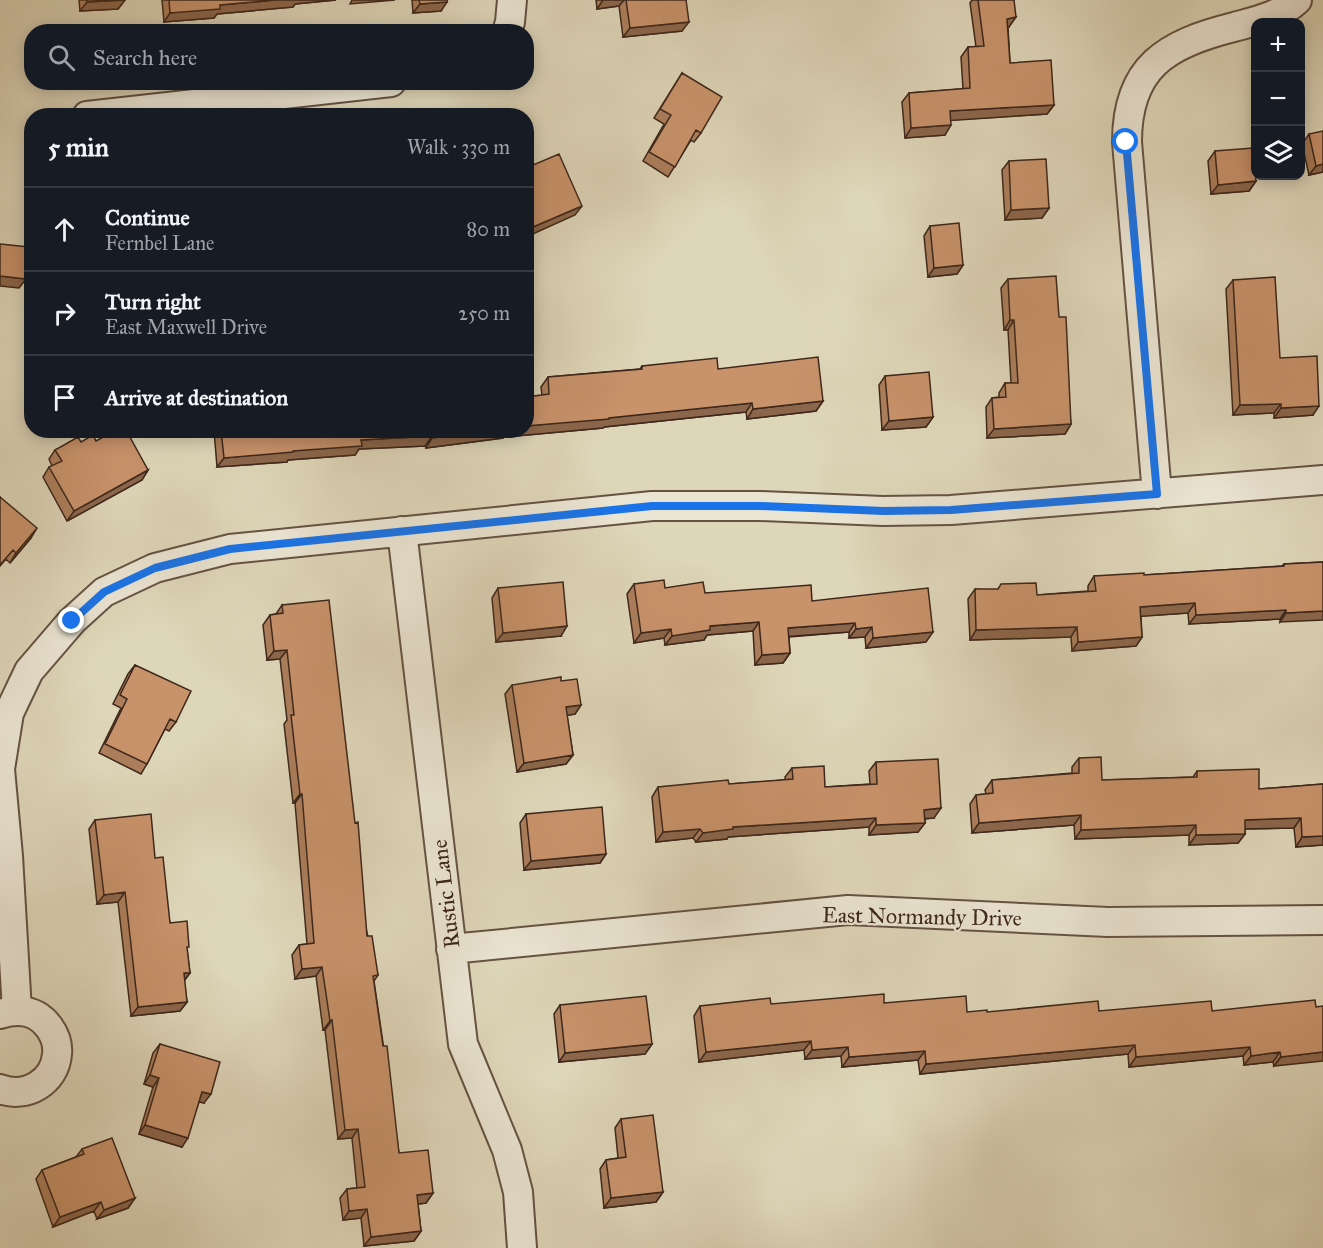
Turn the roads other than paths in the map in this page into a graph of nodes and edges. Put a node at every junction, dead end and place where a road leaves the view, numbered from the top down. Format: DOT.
graph roads {
  1 [pos="512,0"];
  2 [pos="1297,0"];
  3 [pos="509,24"];
  4 [pos="320,90"];
  5 [pos="159,108"];
  6 [pos="1323,480"];
  7 [pos="1157,494"];
  8 [pos="402,531"];
  9 [pos="1323,920"];
  10 [pos="451,949"];
  11 [pos="8,1012"];
  12 [pos="0,1089"];
  13 [pos="522,1248"];
  1 -- 3 [label="street"];
  2 -- 7 [label="street"];
  4 -- 5 [label="street"];
  6 -- 7 [label="street"];
  7 -- 8 [label="street"];
  8 -- 10 [label="street, Rustic Lane"];
  8 -- 11 [label="street"];
  9 -- 10 [label="street, East Normandy Drive"];
  10 -- 13 [label="street, Rustic Lane"];
  11 -- 12 [label="street"];
}
